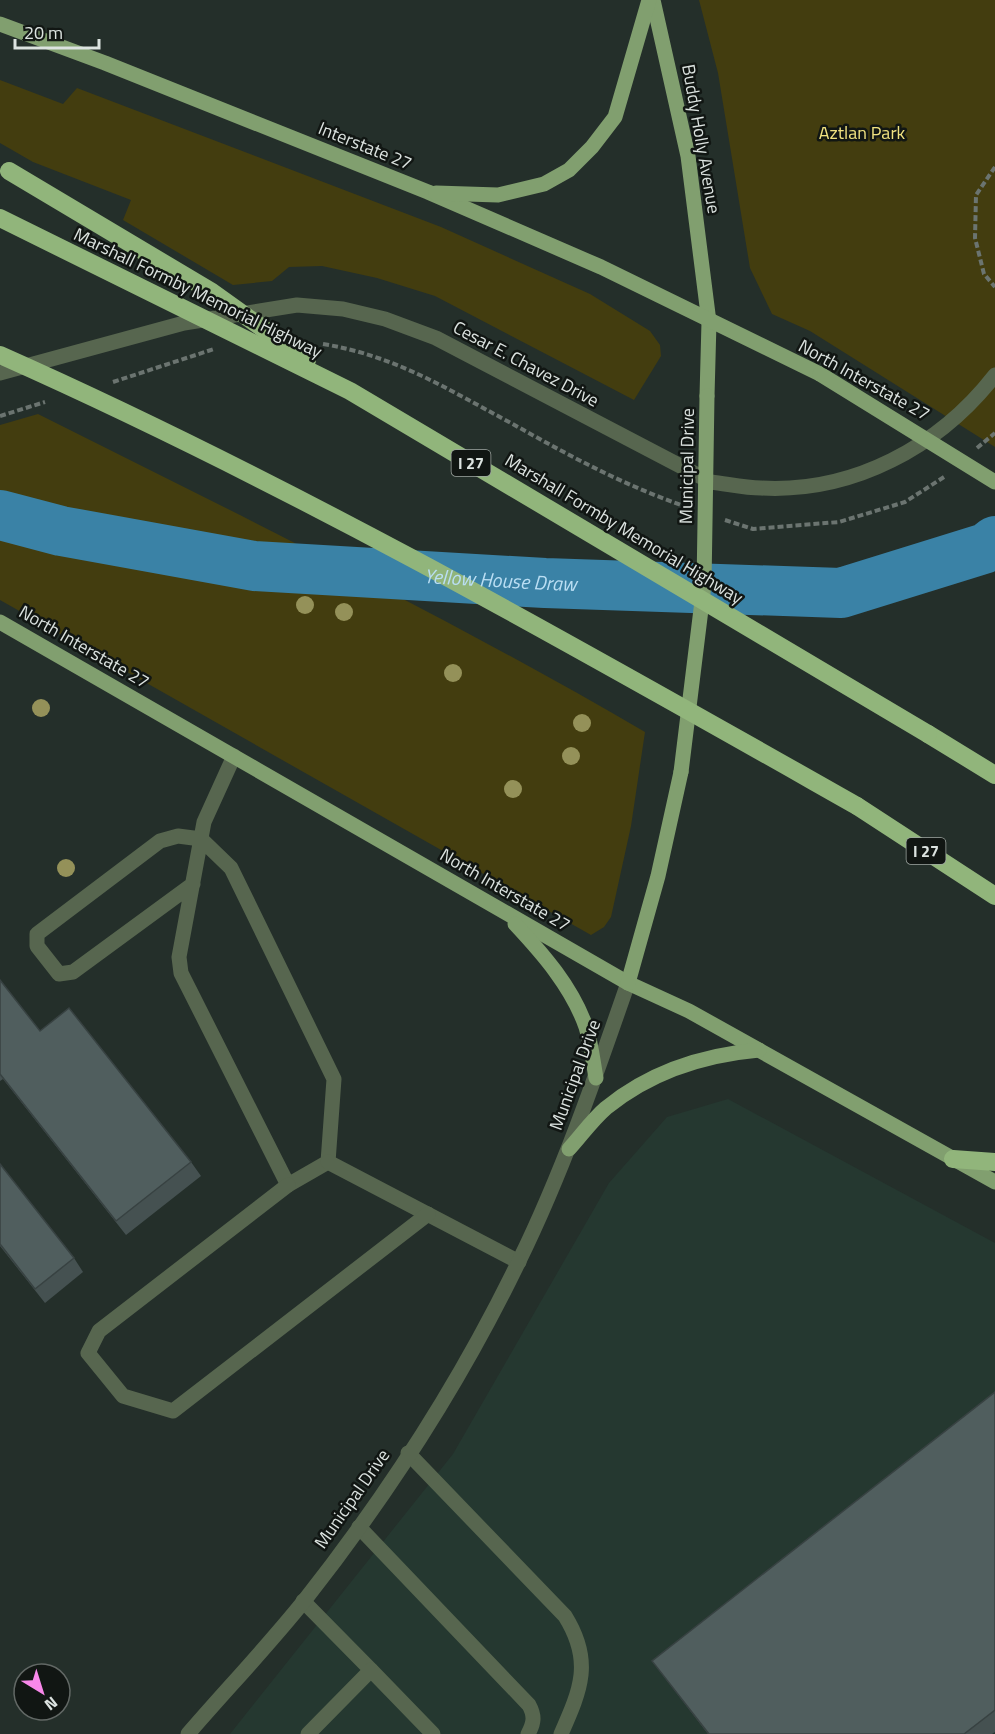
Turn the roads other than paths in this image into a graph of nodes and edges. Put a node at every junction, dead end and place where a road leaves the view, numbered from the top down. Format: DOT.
graph roads {
  1 [pos="651,0"];
  2 [pos="0,24"];
  3 [pos="4,168"];
  4 [pos="428,192"];
  5 [pos="0,218"];
  6 [pos="709,322"];
  7 [pos="0,355"];
  8 [pos="0,373"];
  9 [pos="995,375"];
  10 [pos="350,391"];
  11 [pos="995,482"];
  12 [pos="0,622"];
  13 [pos="234,756"];
  14 [pos="995,775"];
  15 [pos="201,839"];
  16 [pos="193,884"];
  17 [pos="995,896"];
  18 [pos="502,911"];
  19 [pos="628,983"];
  20 [pos="759,1050"];
  21 [pos="596,1078"];
  22 [pos="569,1149"];
  23 [pos="953,1159"];
  24 [pos="328,1162"];
  25 [pos="995,1162"];
  26 [pos="995,1182"];
  27 [pos="288,1185"];
  28 [pos="428,1214"];
  29 [pos="519,1262"];
  30 [pos="408,1453"];
  31 [pos="359,1527"];
  32 [pos="303,1601"];
  33 [pos="371,1670"];
  34 [pos="188,1734"];
  35 [pos="308,1734"];
  36 [pos="433,1734"];
  37 [pos="528,1734"];
  38 [pos="561,1734"];
  1 -- 4 [label="main road"];
  1 -- 6 [label="main road, Buddy Holly Avenue"];
  2 -- 4 [label="main road, Interstate 27"];
  3 -- 10 [label="highway, bridge"];
  4 -- 6 [label="main road, Interstate 27"];
  5 -- 10 [label="highway, Marshall Formby Memorial Highway / I 27, bridge"];
  6 -- 11 [label="main road, North Interstate 27, bridge"];
  6 -- 19 [label="main road, Municipal Drive, bridge"];
  7 -- 17 [label="highway, I 27, bridge"];
  8 -- 9 [label="street, Cesar E. Chavez Drive"];
  10 -- 14 [label="highway, Marshall Formby Memorial Highway / I 27, bridge"];
  12 -- 13 [label="main road, North Interstate 27"];
  13 -- 15 [label="street"];
  13 -- 18 [label="main road, North Interstate 27"];
  15 -- 16 [label="street"];
  15 -- 16 [label="street"];
  15 -- 24 [label="street"];
  16 -- 27 [label="street"];
  18 -- 19 [label="main road, North Interstate 27"];
  18 -- 21 [label="main road"];
  19 -- 20 [label="main road, North Interstate 27"];
  19 -- 21 [label="street, Municipal Drive"];
  20 -- 22 [label="main road"];
  20 -- 23 [label="main road, North Interstate 27"];
  21 -- 22 [label="street, Municipal Drive"];
  22 -- 29 [label="street, Municipal Drive"];
  23 -- 25 [label="highway"];
  23 -- 26 [label="main road, North Interstate 27"];
  24 -- 27 [label="street"];
  24 -- 28 [label="street"];
  27 -- 28 [label="street"];
  28 -- 29 [label="street"];
  29 -- 30 [label="street, Municipal Drive"];
  30 -- 31 [label="street, Municipal Drive"];
  30 -- 38 [label="street"];
  31 -- 32 [label="street, Municipal Drive"];
  31 -- 37 [label="street"];
  32 -- 33 [label="street"];
  32 -- 34 [label="street, Municipal Drive"];
  33 -- 35 [label="street"];
  33 -- 36 [label="street"];
}
